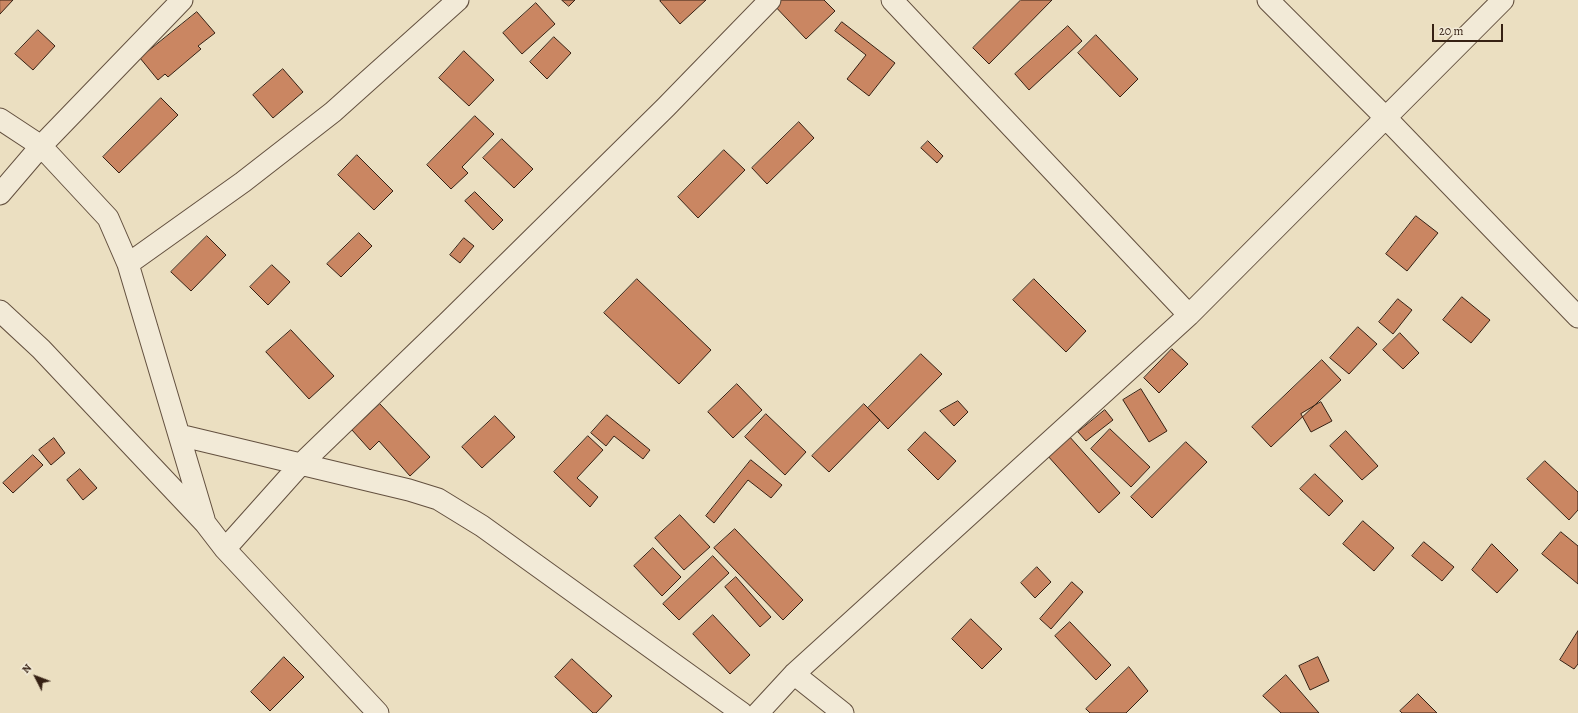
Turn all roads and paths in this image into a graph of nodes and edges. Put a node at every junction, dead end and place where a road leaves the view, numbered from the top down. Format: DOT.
graph roads {
  1 [pos="182,0"];
  2 [pos="458,0"];
  3 [pos="770,0"];
  4 [pos="892,0"];
  5 [pos="1268,0"];
  6 [pos="1502,0"];
  7 [pos="1386,118"];
  8 [pos="0,119"];
  9 [pos="41,146"];
  10 [pos="0,194"];
  11 [pos="128,264"];
  12 [pos="0,311"];
  13 [pos="1190,315"];
  14 [pos="1578,317"];
  15 [pos="178,435"];
  16 [pos="300,465"];
  17 [pos="205,523"];
  18 [pos="226,549"];
  19 [pos="794,674"];
  20 [pos="378,713"];
  21 [pos="742,713"];
  22 [pos="758,713"];
  23 [pos="843,713"];
  1 -- 9 [label="street"];
  2 -- 11 [label="street"];
  3 -- 16 [label="street"];
  4 -- 13 [label="street"];
  5 -- 7 [label="street"];
  6 -- 7 [label="street"];
  7 -- 13 [label="street"];
  7 -- 14 [label="street"];
  8 -- 9 [label="street"];
  9 -- 10 [label="street"];
  9 -- 11 [label="street"];
  11 -- 15 [label="street"];
  12 -- 17 [label="street"];
  13 -- 19 [label="street"];
  15 -- 16 [label="street"];
  15 -- 17 [label="street"];
  16 -- 18 [label="street"];
  16 -- 21 [label="street"];
  17 -- 18 [label="street"];
  18 -- 20 [label="street"];
  19 -- 22 [label="street"];
  19 -- 23 [label="street"];
}
